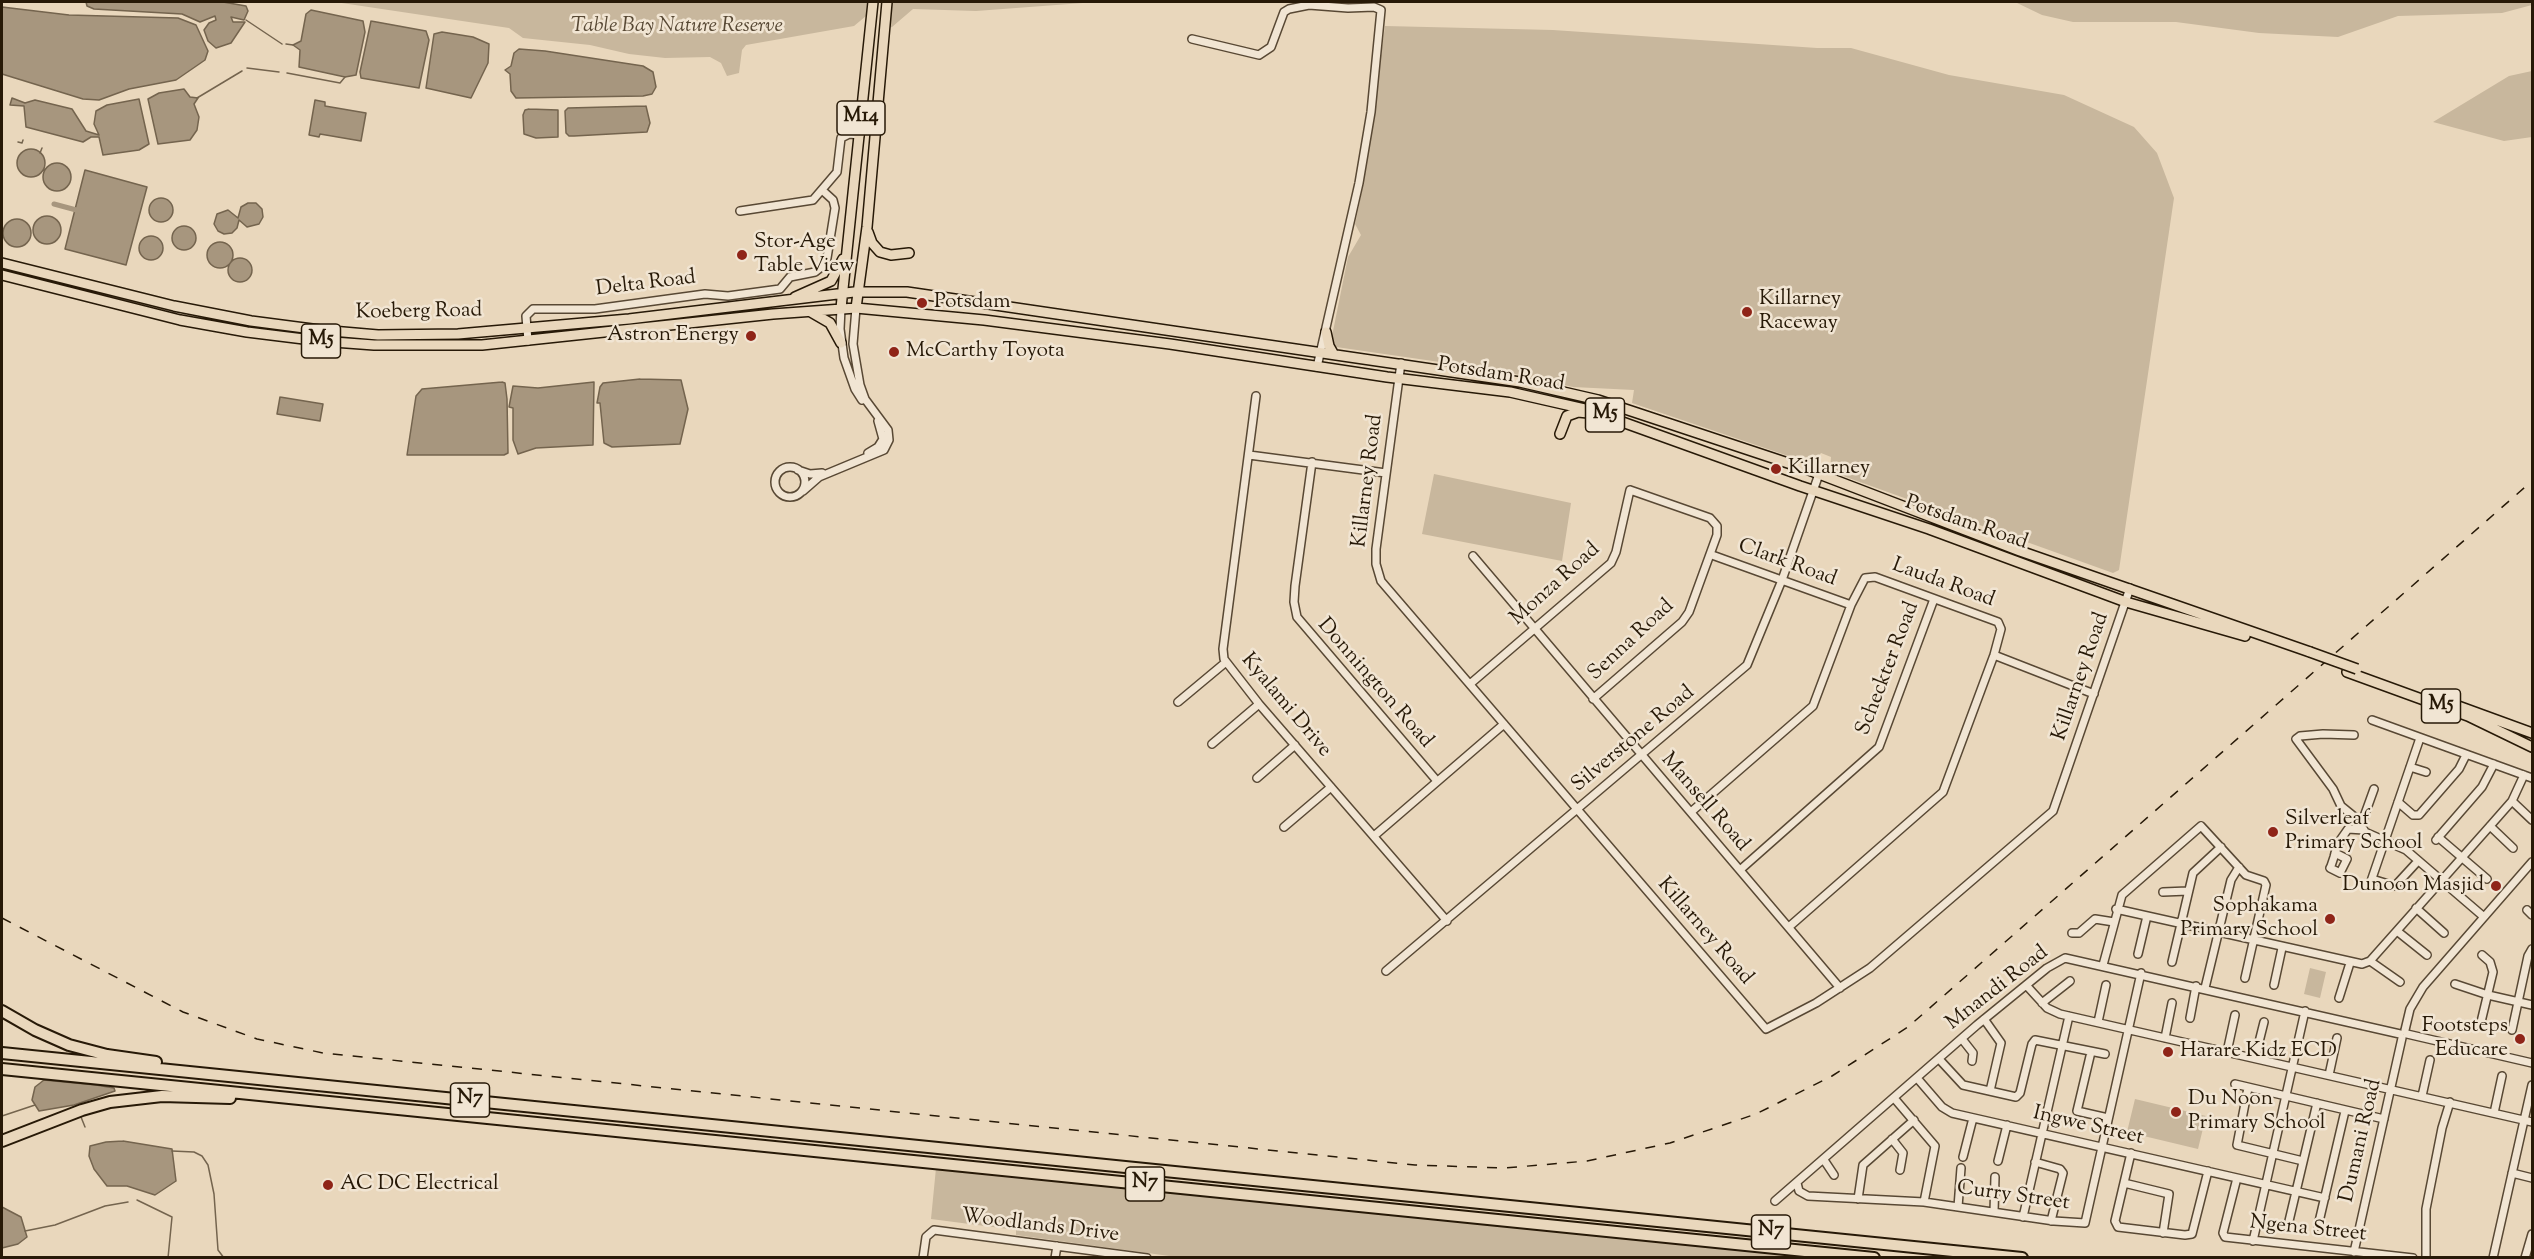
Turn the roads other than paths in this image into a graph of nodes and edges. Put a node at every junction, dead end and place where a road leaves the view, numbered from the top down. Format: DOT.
graph roads {
  1 [pos="873,2"];
  2 [pos="886,2"];
  3 [pos="1192,39"];
  4 [pos="860,135"];
  5 [pos="822,190"];
  6 [pos="740,211"];
  7 [pos="867,227"];
  8 [pos="848,239"];
  9 [pos="909,254"];
  10 [pos="2,263"];
  11 [pos="2,275"];
  12 [pos="860,291"];
  13 [pos="843,293"];
  14 [pos="790,300"];
  15 [pos="981,302"];
  16 [pos="842,308"];
  17 [pos="856,308"];
  18 [pos="807,311"];
  19 [pos="981,319"];
  20 [pos="527,327"];
  21 [pos="1326,332"];
  22 [pos="528,341"];
  23 [pos="841,343"];
  24 [pos="1321,351"];
  25 [pos="1334,353"];
  26 [pos="1401,363"];
  27 [pos="1317,367"];
  28 [pos="1398,379"];
  29 [pos="1256,396"];
  30 [pos="1608,416"];
  31 [pos="1560,434"];
  32 [pos="886,437"];
  33 [pos="1249,455"];
  34 [pos="1312,462"];
  35 [pos="798,470"];
  36 [pos="1386,473"];
  37 [pos="1819,474"];
  38 [pos="802,490"];
  39 [pos="1630,490"];
  40 [pos="1812,490"];
  41 [pos="1712,555"];
  42 [pos="1473,556"];
  43 [pos="1782,580"];
  44 [pos="2130,588"];
  45 [pos="1934,599"];
  46 [pos="2126,602"];
  47 [pos="1851,605"];
  48 [pos="1534,629"];
  49 [pos="2307,654"];
  50 [pos="1994,655"];
  51 [pos="1226,662"];
  52 [pos="1470,684"];
  53 [pos="2094,693"];
  54 [pos="1593,699"];
  55 [pos="1178,702"];
  56 [pos="1259,704"];
  57 [pos="2372,720"];
  58 [pos="1504,724"];
  59 [pos="2532,733"];
  60 [pos="2354,735"];
  61 [pos="2420,738"];
  62 [pos="1212,744"];
  63 [pos="1295,745"];
  64 [pos="2532,747"];
  65 [pos="2466,755"];
  66 [pos="1642,757"];
  67 [pos="2494,764"];
  68 [pos="2410,766"];
  69 [pos="2426,772"];
  70 [pos="2524,776"];
  71 [pos="1257,778"];
  72 [pos="2532,778"];
  73 [pos="1437,781"];
  74 [pos="1331,787"];
  75 [pos="2374,789"];
  76 [pos="2512,801"];
  77 [pos="2398,802"];
  78 [pos="1577,810"];
  79 [pos="1691,812"];
  80 [pos="2532,820"];
  81 [pos="2490,826"];
  82 [pos="1284,827"];
  83 [pos="2364,829"];
  84 [pos="1374,836"];
  85 [pos="2386,840"];
  86 [pos="2222,848"];
  87 [pos="2513,848"];
  88 [pos="2335,853"];
  89 [pos="2461,857"];
  90 [pos="2418,861"];
  91 [pos="2532,862"];
  92 [pos="2239,867"];
  93 [pos="1740,870"];
  94 [pos="2487,879"];
  95 [pos="2441,880"];
  96 [pos="2188,891"];
  97 [pos="2163,892"];
  98 [pos="2416,908"];
  99 [pos="2116,909"];
  100 [pos="2147,916"];
  101 [pos="2484,917"];
  102 [pos="1447,921"];
  103 [pos="2114,922"];
  104 [pos="2181,925"];
  105 [pos="1790,927"];
  106 [pos="2397,931"];
  107 [pos="2072,933"];
  108 [pos="2218,933"];
  109 [pos="2444,933"];
  110 [pos="2254,941"];
  111 [pos="2283,948"];
  112 [pos="2532,949"];
  113 [pos="2138,954"];
  114 [pos="2427,955"];
  115 [pos="2482,955"];
  116 [pos="2370,961"];
  117 [pos="2172,962"];
  118 [pos="2350,963"];
  119 [pos="2103,965"];
  120 [pos="1386,971"];
  121 [pos="2141,974"];
  122 [pos="2245,978"];
  123 [pos="2070,981"];
  124 [pos="2400,982"];
  125 [pos="2455,984"];
  126 [pos="2026,985"];
  127 [pos="2106,985"];
  128 [pos="2274,985"];
  129 [pos="2196,986"];
  130 [pos="1840,988"];
  131 [pos="2205,988"];
  132 [pos="2488,995"];
  133 [pos="2338,998"];
  134 [pos="2517,1002"];
  135 [pos="2042,1003"];
  136 [pos="2172,1003"];
  137 [pos="2532,1005"];
  138 [pos="2,1011"];
  139 [pos="2305,1011"];
  140 [pos="2235,1015"];
  141 [pos="2069,1016"];
  142 [pos="2190,1018"];
  143 [pos="1984,1019"];
  144 [pos="2098,1022"];
  145 [pos="2264,1022"];
  146 [pos="2481,1022"];
  147 [pos="2128,1029"];
  148 [pos="2512,1030"];
  149 [pos="2403,1034"];
  150 [pos="2165,1038"];
  151 [pos="2337,1038"];
  152 [pos="1962,1039"];
  153 [pos="2062,1045"];
  154 [pos="2091,1052"];
  155 [pos="2228,1052"];
  156 [pos="2,1053"];
  157 [pos="2105,1054"];
  158 [pos="2256,1058"];
  159 [pos="1939,1059"];
  160 [pos="2430,1060"];
  161 [pos="1972,1061"];
  162 [pos="2532,1063"];
  163 [pos="2292,1068"];
  164 [pos="2,1069"];
  165 [pos="2329,1075"];
  166 [pos="2502,1076"];
  167 [pos="1917,1078"];
  168 [pos="2235,1084"];
  169 [pos="2532,1085"];
  170 [pos="2248,1088"];
  171 [pos="2391,1089"];
  172 [pos="380,1091"];
  173 [pos="1990,1091"];
  174 [pos="2285,1096"];
  175 [pos="2422,1096"];
  176 [pos="1894,1098"];
  177 [pos="309,1100"];
  178 [pos="2450,1102"];
  179 [pos="2317,1103"];
  180 [pos="2345,1111"];
  181 [pos="2494,1113"];
  182 [pos="1973,1118"];
  183 [pos="2108,1118"];
  184 [pos="2384,1119"];
  185 [pos="1914,1120"];
  186 [pos="2529,1121"];
  187 [pos="2007,1125"];
  188 [pos="2042,1134"];
  189 [pos="1892,1139"];
  190 [pos="2,1141"];
  191 [pos="2102,1147"];
  192 [pos="2131,1153"];
  193 [pos="2272,1154"];
  194 [pos="1964,1157"];
  195 [pos="1824,1160"];
  196 [pos="1998,1161"];
  197 [pos="2303,1161"];
  198 [pos="2035,1162"];
  199 [pos="1961,1168"];
  200 [pos="1900,1170"];
  201 [pos="2208,1171"];
  202 [pos="2512,1173"];
  203 [pos="1834,1175"];
  204 [pos="1995,1176"];
  205 [pos="2237,1178"];
  206 [pos="2532,1178"];
  207 [pos="1797,1183"];
  208 [pos="2124,1183"];
  209 [pos="2265,1185"];
  210 [pos="2296,1192"];
  211 [pos="2325,1198"];
  212 [pos="1858,1199"];
  213 [pos="1775,1201"];
  214 [pos="1924,1202"];
  215 [pos="1958,1207"];
  216 [pos="1994,1212"];
  217 [pos="2023,1217"];
  218 [pos="2051,1221"];
  219 [pos="2289,1221"];
  220 [pos="2318,1226"];
  221 [pos="2163,1233"];
  222 [pos="2532,1234"];
  223 [pos="2253,1241"];
  224 [pos="1057,1246"];
  225 [pos="2354,1252"];
  226 [pos="924,1257"];
  227 [pos="1056,1257"];
  228 [pos="1147,1257"];
  229 [pos="1874,1257"];
  230 [pos="2022,1257"];
  231 [pos="2413,1257"];
  232 [pos="2426,1257"];
  233 [pos="2493,1257"];
  234 [pos="2525,1257"];
  1 -- 4 [label="main road, M14"];
  2 -- 7 [label="main road, M14"];
  3 -- 21 [label="street"];
  4 -- 5 [label="street"];
  4 -- 8 [label="main road, M14"];
  5 -- 6 [label="street"];
  5 -- 20 [label="street, Delta Road"];
  7 -- 9 [label="main road"];
  7 -- 12 [label="main road, M14"];
  8 -- 13 [label="main road, M14"];
  8 -- 14 [label="main road"];
  10 -- 20 [label="main road, Koeberg Road / M5"];
  11 -- 22 [label="main road, Koeberg Road / M5"];
  12 -- 13 [label="main road, Potsdam Road / M5"];
  12 -- 15 [label="main road, Potsdam Road / M5"];
  12 -- 17 [label="main road, M14"];
  13 -- 14 [label="main road, Koeberg Road / M5"];
  13 -- 16 [label="main road, M14"];
  14 -- 20 [label="main road, Koeberg Road / M5"];
  15 -- 19 [label="main road"];
  15 -- 24 [label="main road, Potsdam Road / M5"];
  16 -- 17 [label="main road, Potsdam Road / M5"];
  16 -- 18 [label="main road, Koeberg Road / M5"];
  16 -- 23 [label="street"];
  17 -- 19 [label="main road, Potsdam Road / M5"];
  17 -- 32 [label="street"];
  18 -- 22 [label="main road, Koeberg Road / M5"];
  18 -- 23 [label="main road"];
  19 -- 27 [label="main road, Potsdam Road / M5"];
  20 -- 22 [label="street"];
  21 -- 24 [label="street"];
  21 -- 25 [label="main road"];
  23 -- 32 [label="street"];
  24 -- 25 [label="main road, Potsdam Road / M5"];
  24 -- 27 [label="street"];
  25 -- 26 [label="main road, Potsdam Road / M5"];
  26 -- 28 [label="street, Killarney Road"];
  26 -- 37 [label="main road, Potsdam Road / M5"];
  27 -- 28 [label="main road, Potsdam Road / M5"];
  28 -- 30 [label="main road, Potsdam Road / M5"];
  28 -- 36 [label="street, Killarney Road"];
  29 -- 33 [label="street, Kyalami Drive"];
  30 -- 31 [label="main road"];
  30 -- 40 [label="main road, Potsdam Road / M5"];
  32 -- 35 [label="street"];
  32 -- 38 [label="street"];
  33 -- 34 [label="street"];
  33 -- 51 [label="street, Kyalami Drive"];
  34 -- 36 [label="street"];
  34 -- 73 [label="street, Donnington Road"];
  35 -- 38 [label="street"];
  35 -- 38 [label="street"];
  36 -- 52 [label="street, Killarney Road"];
  37 -- 40 [label="street, Silverstone Road"];
  37 -- 44 [label="main road, Potsdam Road / M5"];
  39 -- 41 [label="street, Senna Road"];
  39 -- 48 [label="street, Monza Road"];
  40 -- 43 [label="street, Silverstone Road"];
  40 -- 46 [label="main road, Potsdam Road / M5"];
  41 -- 43 [label="street, Clark Road"];
  41 -- 54 [label="street, Senna Road"];
  42 -- 48 [label="street, Mansell Road"];
  43 -- 47 [label="street, Clark Road"];
  43 -- 66 [label="street, Silverstone Road"];
  44 -- 46 [label="street, Killarney Road"];
  44 -- 49 [label="main road, Potsdam Road / M5"];
  45 -- 47 [label="street, Lauda Road"];
  45 -- 50 [label="street, Lauda Road"];
  45 -- 93 [label="street, Scheckter Road"];
  46 -- 49 [label="main road, Potsdam Road / M5"];
  46 -- 53 [label="street, Killarney Road"];
  47 -- 79 [label="street, Lauda Road"];
  48 -- 52 [label="street, Monza Road"];
  48 -- 54 [label="street, Mansell Road"];
  49 -- 59 [label="main road, Potsdam Road / M5, bridge"];
  49 -- 64 [label="main road, Potsdam Road / M5"];
  50 -- 53 [label="street"];
  50 -- 105 [label="street, Lauda Road"];
  51 -- 55 [label="street"];
  51 -- 56 [label="street, Kyalami Drive"];
  52 -- 58 [label="street, Killarney Road"];
  53 -- 130 [label="street, Killarney Road"];
  54 -- 66 [label="street, Mansell Road"];
  56 -- 62 [label="street"];
  56 -- 63 [label="street, Kyalami Drive"];
  57 -- 61 [label="street"];
  58 -- 73 [label="street"];
  58 -- 78 [label="street, Killarney Road"];
  60 -- 83 [label="street"];
  61 -- 65 [label="street"];
  61 -- 68 [label="street"];
  63 -- 71 [label="street"];
  63 -- 74 [label="street, Kyalami Drive"];
  65 -- 67 [label="street"];
  65 -- 77 [label="street"];
  66 -- 78 [label="street, Silverstone Road"];
  66 -- 79 [label="street, Mansell Road"];
  67 -- 70 [label="street"];
  67 -- 89 [label="street"];
  68 -- 69 [label="street"];
  68 -- 77 [label="street"];
  70 -- 72 [label="street"];
  70 -- 76 [label="street"];
  73 -- 84 [label="street"];
  74 -- 82 [label="street"];
  74 -- 84 [label="street, Kyalami Drive"];
  75 -- 83 [label="street"];
  76 -- 80 [label="street"];
  76 -- 81 [label="street"];
  77 -- 85 [label="street"];
  78 -- 102 [label="street, Silverstone Road"];
  78 -- 130 [label="street, Killarney Road"];
  79 -- 93 [label="street, Mansell Road"];
  81 -- 87 [label="street"];
  81 -- 89 [label="street"];
  83 -- 85 [label="street"];
  83 -- 88 [label="street"];
  84 -- 102 [label="street, Kyalami Drive"];
  85 -- 90 [label="street"];
  85 -- 90 [label="street"];
  86 -- 92 [label="street"];
  86 -- 96 [label="street"];
  86 -- 99 [label="street"];
  89 -- 94 [label="street"];
  89 -- 95 [label="street"];
  90 -- 95 [label="street"];
  91 -- 101 [label="street, Dumani Road"];
  92 -- 108 [label="street"];
  92 -- 110 [label="street"];
  93 -- 105 [label="street, Mansell Road"];
  95 -- 98 [label="street"];
  95 -- 101 [label="street"];
  96 -- 97 [label="street"];
  96 -- 104 [label="street"];
  98 -- 106 [label="street"];
  98 -- 109 [label="street"];
  99 -- 100 [label="street"];
  99 -- 103 [label="street"];
  100 -- 104 [label="street"];
  100 -- 113 [label="street"];
  101 -- 149 [label="street, Dumani Road"];
  102 -- 120 [label="street, Silverstone Road"];
  103 -- 107 [label="street"];
  103 -- 119 [label="street"];
  104 -- 108 [label="street"];
  104 -- 117 [label="street"];
  105 -- 130 [label="street, Mansell Road"];
  106 -- 114 [label="street"];
  106 -- 116 [label="street"];
  108 -- 110 [label="street"];
  108 -- 131 [label="street"];
  110 -- 111 [label="street"];
  110 -- 122 [label="street"];
  111 -- 118 [label="street"];
  111 -- 128 [label="street"];
  112 -- 134 [label="street"];
  115 -- 132 [label="street"];
  116 -- 118 [label="street"];
  116 -- 124 [label="street"];
  118 -- 133 [label="street"];
  119 -- 121 [label="street, Mnandi Road"];
  119 -- 126 [label="street, Mnandi Road"];
  121 -- 129 [label="street, Mnandi Road"];
  121 -- 147 [label="street, Curry Street"];
  123 -- 135 [label="street"];
  125 -- 132 [label="street"];
  126 -- 135 [label="street"];
  126 -- 143 [label="street, Mnandi Road"];
  127 -- 144 [label="street"];
  129 -- 131 [label="street, Mnandi Road"];
  129 -- 142 [label="street"];
  131 -- 139 [label="street, Mnandi Road"];
  132 -- 134 [label="street"];
  132 -- 146 [label="street"];
  134 -- 137 [label="street"];
  134 -- 148 [label="street"];
  135 -- 141 [label="street"];
  136 -- 150 [label="street"];
  138 -- 172 [label="highway"];
  139 -- 149 [label="street, Mnandi Road"];
  139 -- 163 [label="street"];
  140 -- 155 [label="street"];
  141 -- 144 [label="street"];
  141 -- 153 [label="street"];
  143 -- 152 [label="street, Mnandi Road"];
  143 -- 173 [label="street"];
  144 -- 147 [label="street"];
  145 -- 158 [label="street"];
  147 -- 150 [label="street"];
  147 -- 183 [label="street, Curry Street"];
  149 -- 162 [label="street, Mnandi Road"];
  149 -- 171 [label="street, Dumani Road"];
  150 -- 155 [label="street"];
  151 -- 165 [label="street"];
  152 -- 159 [label="street, Mnandi Road"];
  152 -- 161 [label="street"];
  153 -- 154 [label="street"];
  153 -- 173 [label="street"];
  153 -- 188 [label="street"];
  154 -- 157 [label="street"];
  154 -- 183 [label="street"];
  155 -- 158 [label="street"];
  156 -- 172 [label="highway, N7"];
  158 -- 163 [label="street"];
  159 -- 167 [label="street, Mnandi Road"];
  159 -- 173 [label="street"];
  160 -- 175 [label="street"];
  163 -- 165 [label="street"];
  163 -- 174 [label="street"];
  164 -- 177 [label="highway, N7"];
  165 -- 171 [label="street"];
  166 -- 181 [label="street"];
  167 -- 176 [label="street, Mnandi Road"];
  167 -- 182 [label="street, Ingwe Street"];
  168 -- 170 [label="street"];
  169 -- 186 [label="street"];
  170 -- 174 [label="street"];
  170 -- 193 [label="street"];
  171 -- 175 [label="street"];
  171 -- 184 [label="street, Dumani Road"];
  172 -- 230 [label="highway, N7"];
  174 -- 179 [label="street"];
  174 -- 193 [label="street"];
  175 -- 178 [label="street"];
  176 -- 185 [label="street"];
  176 -- 195 [label="street, Mnandi Road"];
  177 -- 190 [label="highway"];
  177 -- 229 [label="highway, N7"];
  178 -- 181 [label="street"];
  178 -- 232 [label="street"];
  179 -- 180 [label="street"];
  179 -- 197 [label="street"];
  180 -- 184 [label="street"];
  180 -- 211 [label="street"];
  181 -- 186 [label="street"];
  182 -- 187 [label="street, Ingwe Street"];
  182 -- 194 [label="street"];
  183 -- 191 [label="street, Curry Street"];
  184 -- 225 [label="street, Dumani Road"];
  185 -- 189 [label="street"];
  185 -- 214 [label="street"];
  186 -- 202 [label="street"];
  187 -- 188 [label="street, Ingwe Street"];
  187 -- 196 [label="street"];
  188 -- 191 [label="street, Ingwe Street"];
  188 -- 198 [label="street"];
  189 -- 200 [label="street"];
  189 -- 212 [label="street"];
  191 -- 192 [label="street, Ingwe Street"];
  191 -- 218 [label="street, Curry Street"];
  192 -- 201 [label="street, Ingwe Street"];
  192 -- 208 [label="street"];
  193 -- 197 [label="street"];
  193 -- 209 [label="street"];
  195 -- 203 [label="street"];
  195 -- 207 [label="street, Mnandi Road"];
  197 -- 210 [label="street"];
  198 -- 217 [label="street"];
  198 -- 218 [label="street"];
  199 -- 215 [label="street"];
  201 -- 205 [label="street, Ingwe Street"];
  201 -- 221 [label="street"];
  202 -- 206 [label="street"];
  202 -- 233 [label="street"];
  204 -- 216 [label="street"];
  205 -- 209 [label="street, Ingwe Street"];
  205 -- 223 [label="street, Ngena Street"];
  207 -- 212 [label="street, Curry Street"];
  207 -- 213 [label="street, Mnandi Road"];
  208 -- 221 [label="street"];
  208 -- 221 [label="street"];
  209 -- 210 [label="street, Ingwe Street"];
  209 -- 223 [label="street"];
  210 -- 211 [label="street, Ingwe Street"];
  210 -- 219 [label="street"];
  211 -- 220 [label="street"];
  212 -- 214 [label="street, Curry Street"];
  214 -- 215 [label="street, Curry Street"];
  215 -- 216 [label="street, Curry Street"];
  216 -- 217 [label="street, Curry Street"];
  217 -- 218 [label="street, Curry Street"];
  222 -- 234 [label="street"];
  223 -- 225 [label="street, Ngena Street"];
  224 -- 226 [label="street, Woodlands Drive"];
  224 -- 227 [label="street"];
  224 -- 228 [label="street, Woodlands Drive"];
  225 -- 231 [label="street, Ngena Street"];
}
